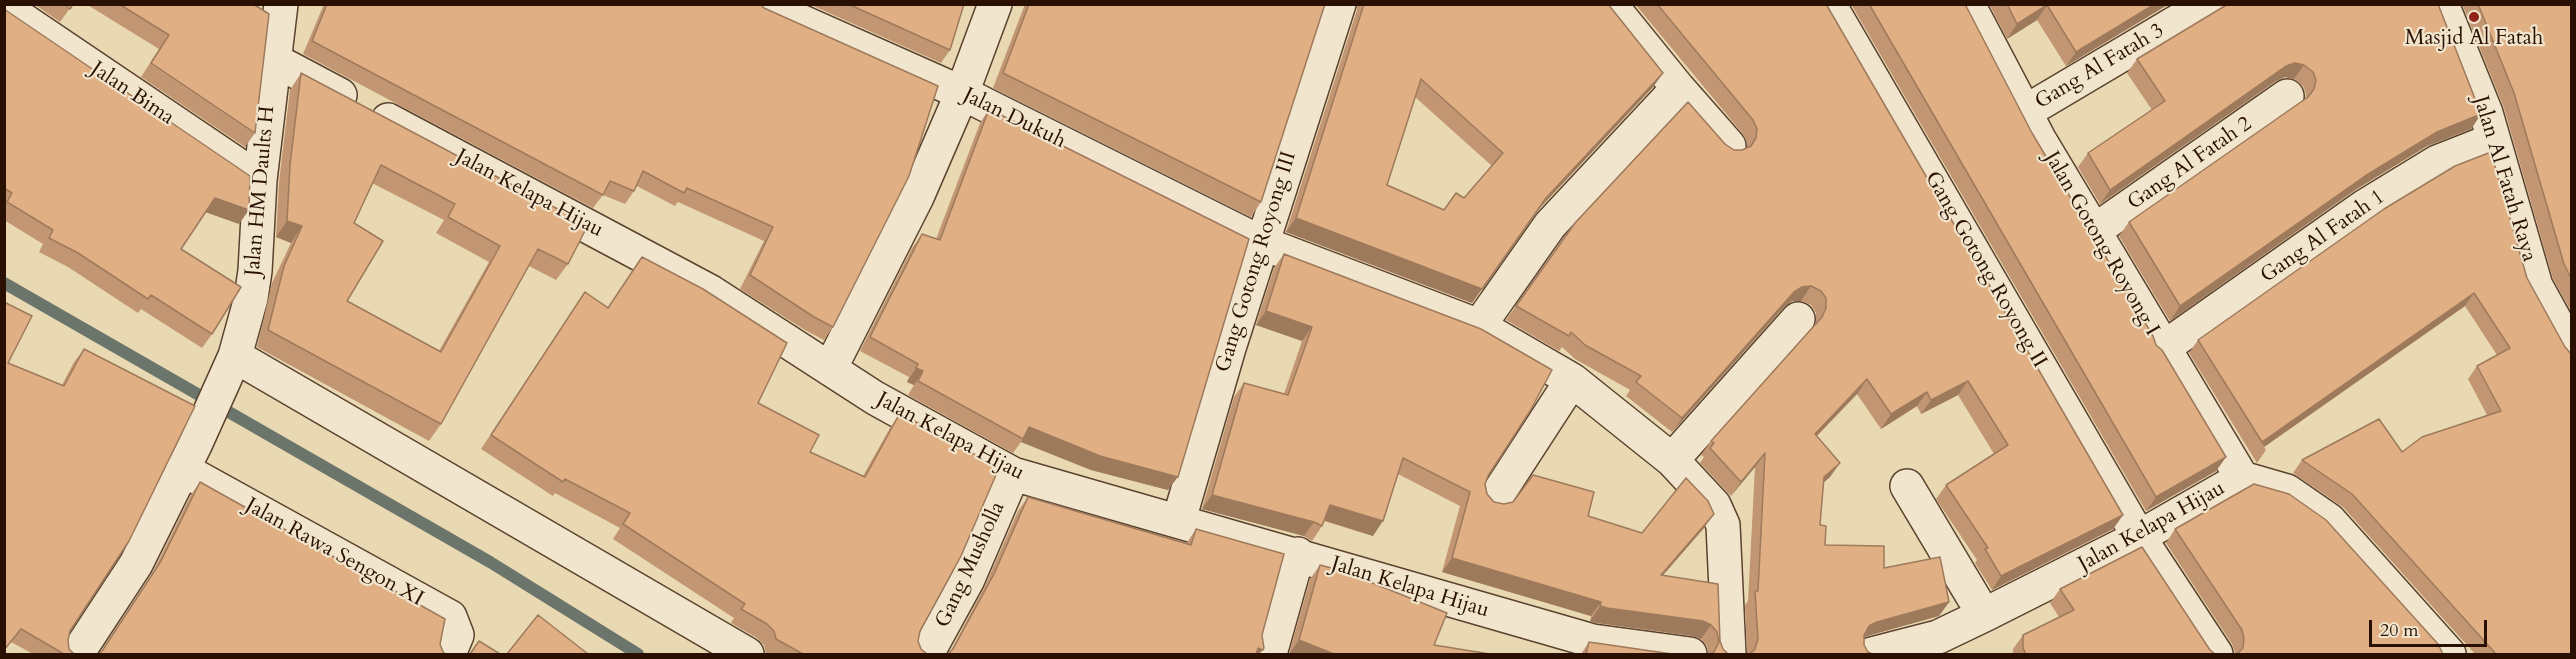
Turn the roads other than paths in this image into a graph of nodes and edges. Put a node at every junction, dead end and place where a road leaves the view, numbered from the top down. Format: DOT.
graph roads {
  1 [pos="282,4"];
  2 [pos="762,4"];
  3 [pos="995,4"];
  4 [pos="1339,4"];
  5 [pos="1829,4"];
  6 [pos="1968,4"];
  7 [pos="2207,4"];
  8 [pos="2442,4"];
  9 [pos="4,7"];
  10 [pos="1622,8"];
  11 [pos="274,60"];
  12 [pos="1678,88"];
  13 [pos="962,93"];
  14 [pos="2286,96"];
  15 [pos="2025,112"];
  16 [pos="2493,140"];
  17 [pos="1729,146"];
  18 [pos="260,180"];
  19 [pos="2094,231"];
  20 [pos="1262,243"];
  21 [pos="1798,319"];
  22 [pos="1479,326"];
  23 [pos="2571,348"];
  24 [pos="2162,349"];
  25 [pos="232,365"];
  26 [pos="830,369"];
  27 [pos="1572,380"];
  28 [pos="189,457"];
  29 [pos="1672,460"];
  30 [pos="1014,474"];
  31 [pos="2241,478"];
  32 [pos="1907,486"];
  33 [pos="1494,500"];
  34 [pos="1179,520"];
  35 [pos="2139,537"];
  36 [pos="1298,554"];
  37 [pos="1984,615"];
  38 [pos="1593,648"];
  39 [pos="77,654"];
  40 [pos="449,654"];
  41 [pos="747,654"];
  42 [pos="927,654"];
  43 [pos="1270,654"];
  44 [pos="1690,654"];
  45 [pos="1729,654"];
  46 [pos="1872,654"];
  47 [pos="2216,654"];
  48 [pos="2449,654"];
  1 -- 11 [label="street, Jalan HM Daults H"];
  2 -- 13 [label="street, Jalan Dukuh"];
  3 -- 13 [label="street"];
  4 -- 20 [label="street, Gang Gotong Royong III"];
  5 -- 35 [label="street, Gang Gotong Royong II"];
  6 -- 15 [label="street, Jalan Gotong Royong I"];
  7 -- 15 [label="street, Gang Al Fatah 3"];
  8 -- 16 [label="street, Jalan Al Fatah Raya"];
  9 -- 18 [label="street, Jalan Bima"];
  10 -- 12 [label="street"];
  11 -- 18 [label="street, Jalan HM Daults H"];
  11 -- 26 [label="street, Jalan Kelapa Hijau"];
  12 -- 17 [label="street"];
  12 -- 22 [label="street"];
  13 -- 20 [label="street, Jalan Dukuh"];
  13 -- 26 [label="street"];
  14 -- 19 [label="street, Gang Al Fatah 2"];
  15 -- 19 [label="street, Jalan Gotong Royong I"];
  16 -- 23 [label="street, Jalan Al Fatah Raya"];
  16 -- 24 [label="street, Gang Al Fatah 1"];
  18 -- 25 [label="street, Jalan HM Daults H"];
  19 -- 24 [label="street, Jalan Gotong Royong I"];
  20 -- 22 [label="street, Jalan Dukuh"];
  20 -- 34 [label="street, Gang Gotong Royong III"];
  21 -- 29 [label="street"];
  22 -- 27 [label="street, Jalan Dukuh"];
  24 -- 31 [label="street, Jalan Gotong Royong I"];
  25 -- 28 [label="street, Jalan HM Daults H"];
  25 -- 41 [label="street"];
  26 -- 30 [label="street, Jalan Kelapa Hijau"];
  27 -- 29 [label="street, Jalan Dukuh"];
  27 -- 33 [label="street"];
  28 -- 39 [label="street, Jalan HM Daults H"];
  28 -- 40 [label="street, Jalan Rawa Sengon XI"];
  29 -- 45 [label="street, Jalan Dukuh"];
  30 -- 34 [label="street, Jalan Kelapa Hijau"];
  30 -- 42 [label="street, Gang Musholla"];
  31 -- 35 [label="street, Jalan Kelapa Hijau"];
  31 -- 48 [label="street, Jalan Kelapa Hijau"];
  32 -- 37 [label="street"];
  34 -- 36 [label="street, Jalan Kelapa Hijau"];
  35 -- 37 [label="street, Jalan Kelapa Hijau"];
  35 -- 47 [label="street, Gang Gotong Royong II"];
  36 -- 38 [label="street, Jalan Kelapa Hijau"];
  36 -- 43 [label="street"];
  37 -- 46 [label="street, Jalan Kelapa Hijau"];
  38 -- 44 [label="street, Jalan Kelapa Hijau"];
}
